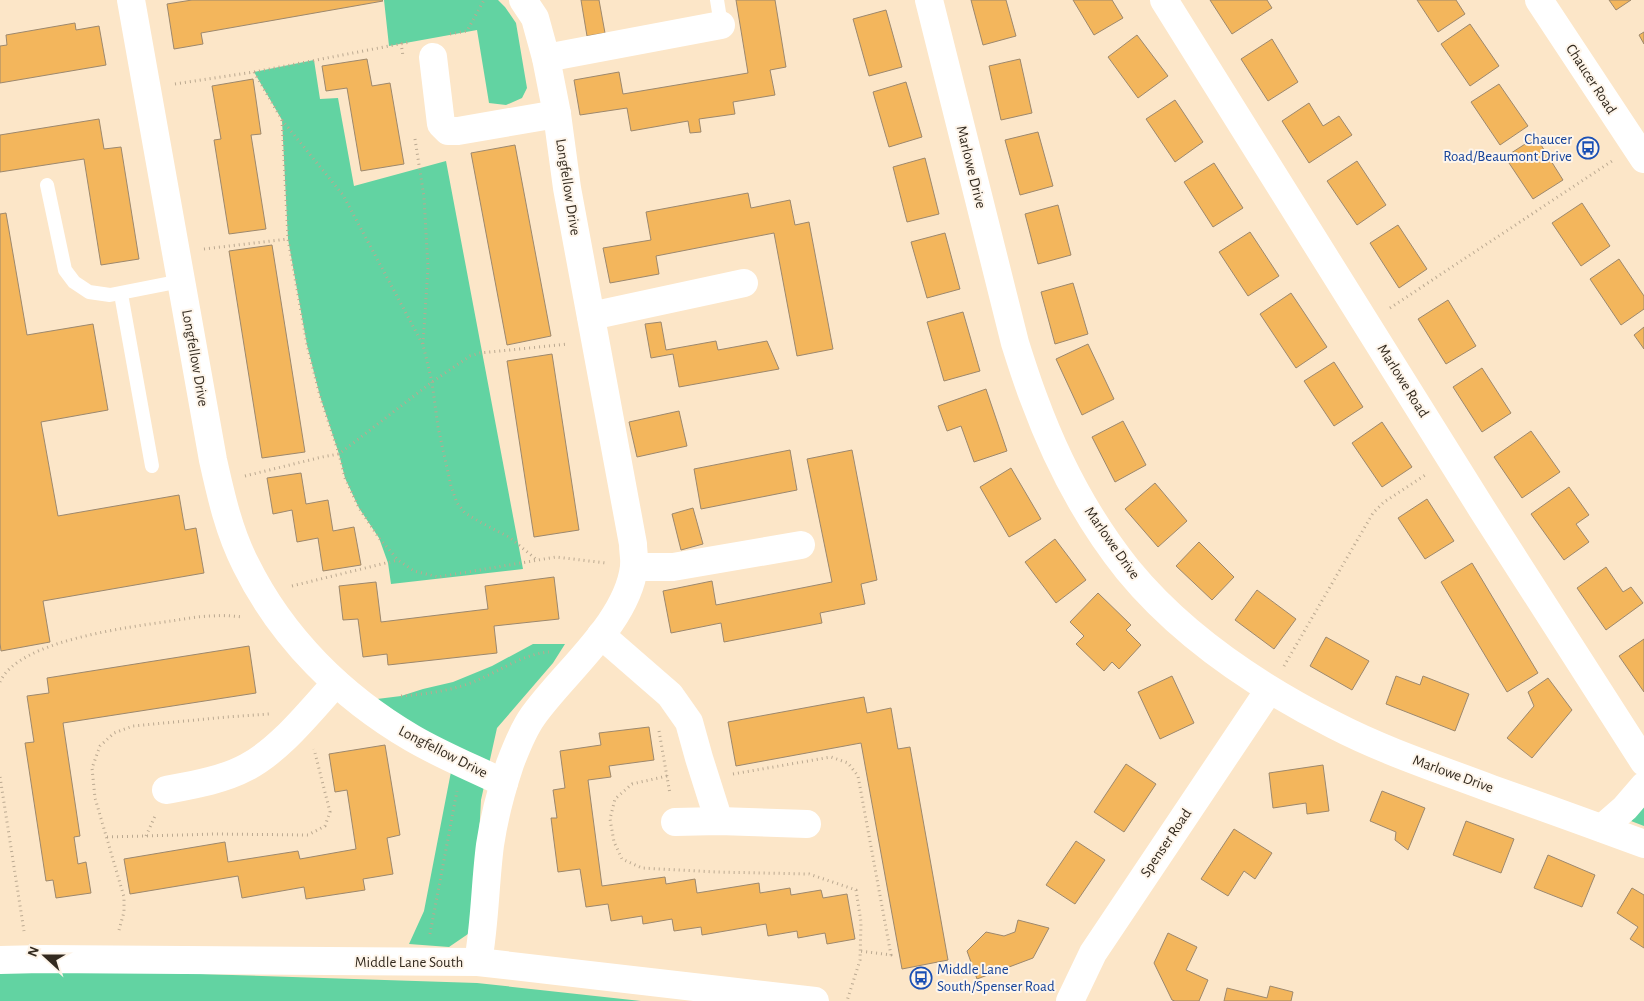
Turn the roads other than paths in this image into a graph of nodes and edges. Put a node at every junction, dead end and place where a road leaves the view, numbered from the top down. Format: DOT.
graph roads {
  1 [pos="131,0"];
  2 [pos="523,0"];
  3 [pos="929,0"];
  4 [pos="1164,0"];
  5 [pos="1539,0"];
  6 [pos="719,12"];
  7 [pos="433,57"];
  8 [pos="546,58"];
  9 [pos="557,114"];
  10 [pos="1641,152"];
  11 [pos="47,185"];
  12 [pos="181,281"];
  13 [pos="744,283"];
  14 [pos="121,294"];
  15 [pos="593,328"];
  16 [pos="152,466"];
  17 [pos="801,545"];
  18 [pos="634,566"];
  19 [pos="601,635"];
  20 [pos="336,684"];
  21 [pos="1270,690"];
  22 [pos="1644,762"];
  23 [pos="504,783"];
  24 [pos="1644,786"];
  25 [pos="166,790"];
  26 [pos="720,821"];
  27 [pos="675,822"];
  28 [pos="807,824"];
  29 [pos="1602,828"];
  30 [pos="1644,844"];
  31 [pos="0,960"];
  32 [pos="478,962"];
  33 [pos="815,1001"];
  34 [pos="1070,1001"];
  1 -- 12 [label="street, Longfellow Drive"];
  2 -- 8 [label="street, Longfellow Drive"];
  3 -- 21 [label="street, Marlowe Drive"];
  4 -- 22 [label="street, Marlowe Road"];
  5 -- 10 [label="street, Chaucer Road"];
  6 -- 8 [label="street"];
  7 -- 9 [label="street"];
  8 -- 9 [label="street, Longfellow Drive"];
  9 -- 15 [label="street, Longfellow Drive"];
  11 -- 14 [label="lane"];
  12 -- 14 [label="lane"];
  12 -- 20 [label="street, Longfellow Drive"];
  13 -- 15 [label="street"];
  14 -- 16 [label="lane"];
  15 -- 18 [label="street, Longfellow Drive"];
  17 -- 18 [label="street"];
  18 -- 19 [label="street, Longfellow Drive"];
  19 -- 23 [label="street, Longfellow Drive"];
  19 -- 26 [label="street"];
  20 -- 23 [label="street, Longfellow Drive"];
  20 -- 25 [label="street"];
  21 -- 29 [label="street, Marlowe Drive"];
  21 -- 34 [label="street, Spenser Road"];
  23 -- 32 [label="street, Longfellow Drive"];
  24 -- 29 [label="street"];
  26 -- 27 [label="street"];
  26 -- 28 [label="street"];
  29 -- 30 [label="street, Marlowe Drive"];
  31 -- 32 [label="street, Middle Lane South"];
  32 -- 33 [label="street, Middle Lane South"];
}
